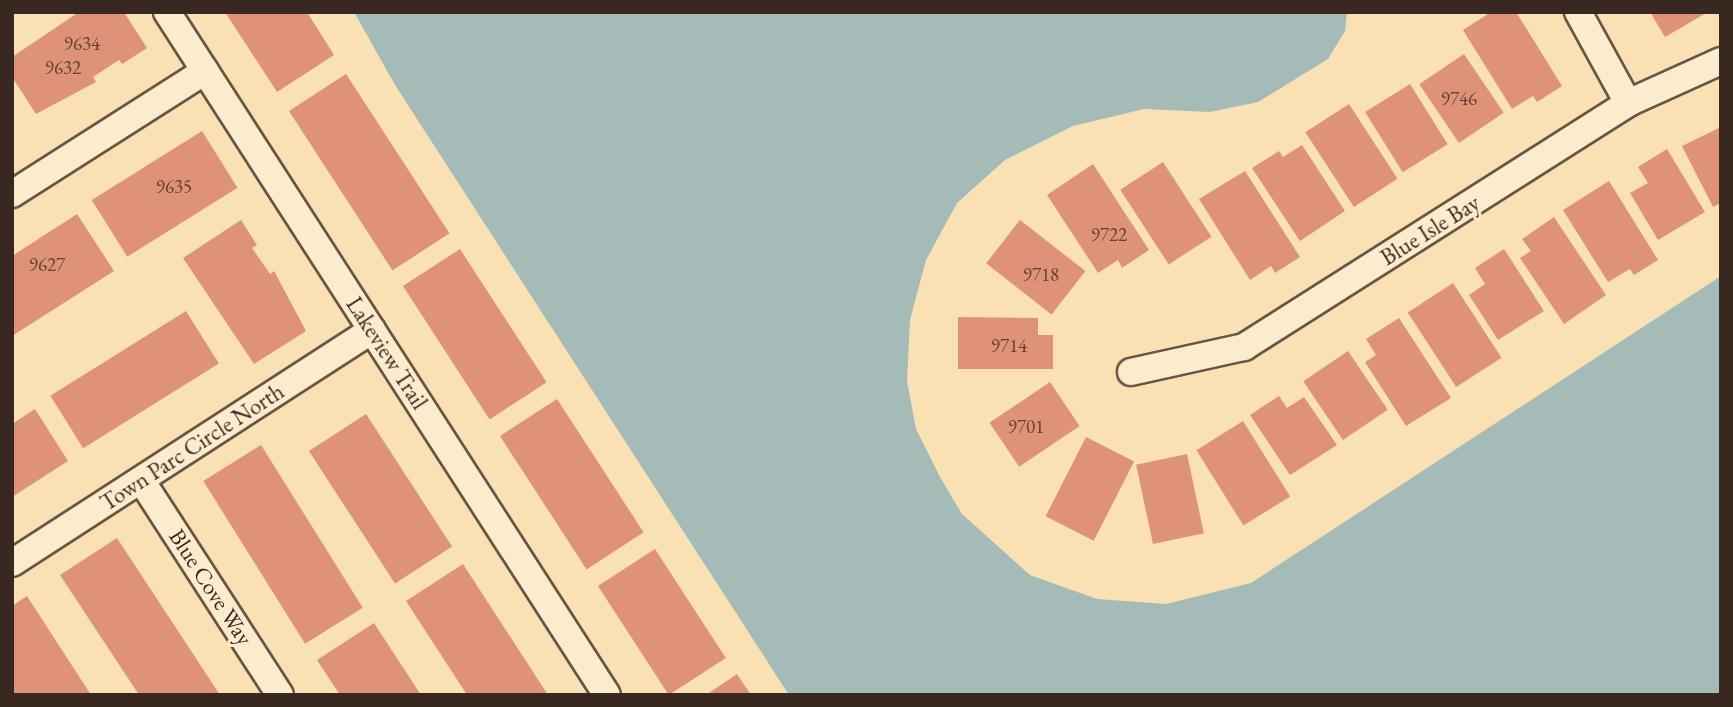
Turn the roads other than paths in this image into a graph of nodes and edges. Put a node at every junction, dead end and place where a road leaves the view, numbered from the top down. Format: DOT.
graph roads {
  1 [pos="167,12"];
  2 [pos="1578,12"];
  3 [pos="1721,61"];
  4 [pos="205,71"];
  5 [pos="1628,103"];
  6 [pos="12,194"];
  7 [pos="372,330"];
  8 [pos="1130,372"];
  9 [pos="141,480"];
  10 [pos="12,564"];
  11 [pos="280,695"];
  12 [pos="607,695"];
  1 -- 4 [label="street, Lakeview Trail"];
  2 -- 5 [label="street"];
  3 -- 5 [label="street, Blue Isle Bay"];
  4 -- 6 [label="street"];
  4 -- 7 [label="street, Lakeview Trail"];
  5 -- 8 [label="street, Blue Isle Bay"];
  7 -- 9 [label="street, Town Parc Circle North"];
  7 -- 12 [label="street, Lakeview Trail"];
  9 -- 10 [label="street, Town Parc Circle North"];
  9 -- 11 [label="street, Blue Cove Way"];
}
